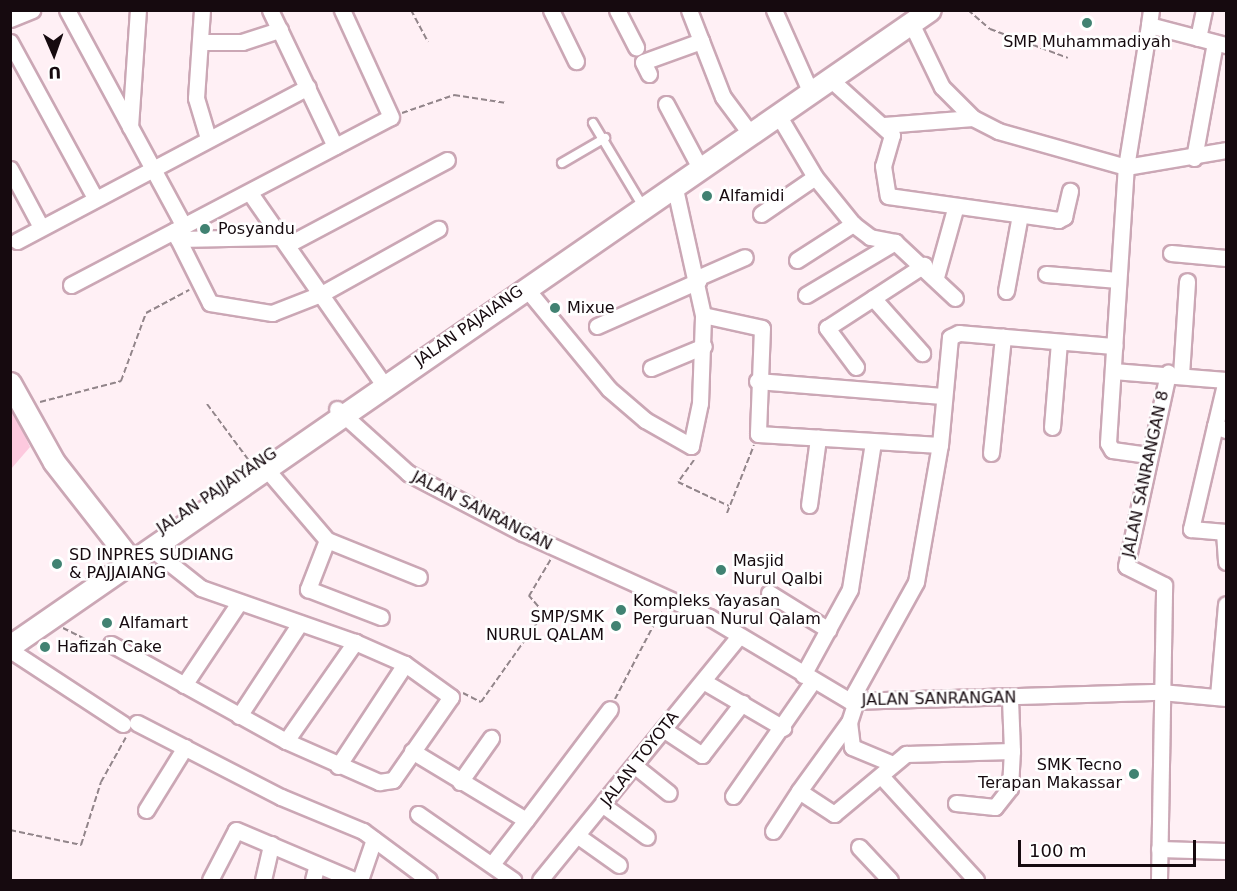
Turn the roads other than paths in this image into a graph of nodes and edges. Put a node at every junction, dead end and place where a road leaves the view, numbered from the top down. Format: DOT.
graph roads {
  1 [pos="32,10"];
  2 [pos="67,10"];
  3 [pos="138,10"];
  4 [pos="202,10"];
  5 [pos="270,10"];
  6 [pos="342,10"];
  7 [pos="551,10"];
  8 [pos="617,10"];
  9 [pos="689,10"];
  10 [pos="774,10"];
  11 [pos="930,10"];
  12 [pos="1204,10"];
  13 [pos="1150,18"];
  14 [pos="10,19"];
  15 [pos="911,23"];
  16 [pos="280,30"];
  17 [pos="1198,38"];
  18 [pos="701,41"];
  19 [pos="10,42"];
  20 [pos="200,42"];
  21 [pos="1221,44"];
  22 [pos="636,47"];
  23 [pos="576,61"];
  24 [pos="649,75"];
  25 [pos="829,78"];
  26 [pos="308,87"];
  27 [pos="810,91"];
  28 [pos="666,104"];
  29 [pos="777,113"];
  30 [pos="974,118"];
  31 [pos="593,123"];
  32 [pos="884,125"];
  33 [pos="130,128"];
  34 [pos="749,132"];
  35 [pos="208,138"];
  36 [pos="605,138"];
  37 [pos="335,146"];
  38 [pos="1227,150"];
  39 [pos="1194,158"];
  40 [pos="447,160"];
  41 [pos="562,163"];
  42 [pos="699,166"];
  43 [pos="1125,167"];
  44 [pos="10,169"];
  45 [pos="152,170"];
  46 [pos="815,177"];
  47 [pos="674,184"];
  48 [pos="1070,191"];
  49 [pos="250,193"];
  50 [pos="95,198"];
  51 [pos="642,205"];
  52 [pos="955,209"];
  53 [pos="760,214"];
  54 [pos="1020,215"];
  55 [pos="853,224"];
  56 [pos="41,227"];
  57 [pos="438,229"];
  58 [pos="179,232"];
  59 [pos="17,241"];
  60 [pos="283,241"];
  61 [pos="895,242"];
  62 [pos="1171,253"];
  63 [pos="745,257"];
  64 [pos="1227,258"];
  65 [pos="797,260"];
  66 [pos="924,265"];
  67 [pos="1046,274"];
  68 [pos="936,277"];
  69 [pos="698,279"];
  70 [pos="1118,280"];
  71 [pos="1187,281"];
  72 [pos="71,285"];
  73 [pos="525,287"];
  74 [pos="1006,291"];
  75 [pos="323,293"];
  76 [pos="806,295"];
  77 [pos="873,298"];
  78 [pos="955,298"];
  79 [pos="703,315"];
  80 [pos="597,326"];
  81 [pos="1003,337"];
  82 [pos="1059,342"];
  83 [pos="704,346"];
  84 [pos="1114,346"];
  85 [pos="922,353"];
  86 [pos="856,367"];
  87 [pos="651,368"];
  88 [pos="1113,371"];
  89 [pos="1174,374"];
  90 [pos="1227,380"];
  91 [pos="757,381"];
  92 [pos="10,383"];
  93 [pos="384,385"];
  94 [pos="942,396"];
  95 [pos="366,398"];
  96 [pos="342,413"];
  97 [pos="1052,428"];
  98 [pos="1221,428"];
  99 [pos="818,438"];
  100 [pos="873,442"];
  101 [pos="940,445"];
  102 [pos="991,453"];
  103 [pos="1148,455"];
  104 [pos="261,469"];
  105 [pos="809,505"];
  106 [pos="1225,532"];
  107 [pos="327,540"];
  108 [pos="152,549"];
  109 [pos="129,558"];
  110 [pos="1227,562"];
  111 [pos="419,577"];
  112 [pos="769,593"];
  113 [pos="238,604"];
  114 [pos="1227,604"];
  115 [pos="381,617"];
  116 [pos="300,623"];
  117 [pos="10,630"];
  118 [pos="829,630"];
  119 [pos="739,636"];
  120 [pos="356,642"];
  121 [pos="111,644"];
  122 [pos="10,646"];
  123 [pos="10,650"];
  124 [pos="405,664"];
  125 [pos="808,678"];
  126 [pos="703,681"];
  127 [pos="184,685"];
  128 [pos="1161,692"];
  129 [pos="1222,697"];
  130 [pos="1010,698"];
  131 [pos="853,701"];
  132 [pos="742,703"];
  133 [pos="610,709"];
  134 [pos="239,716"];
  135 [pos="849,722"];
  136 [pos="783,728"];
  137 [pos="663,729"];
  138 [pos="491,738"];
  139 [pos="286,741"];
  140 [pos="185,747"];
  141 [pos="1012,751"];
  142 [pos="412,752"];
  143 [pos="893,764"];
  144 [pos="338,766"];
  145 [pos="635,766"];
  146 [pos="881,776"];
  147 [pos="460,782"];
  148 [pos="799,790"];
  149 [pos="669,793"];
  150 [pos="734,796"];
  151 [pos="957,803"];
  152 [pos="603,805"];
  153 [pos="146,810"];
  154 [pos="418,814"];
  155 [pos="526,820"];
  156 [pos="773,831"];
  157 [pos="578,836"];
  158 [pos="647,837"];
  159 [pos="374,839"];
  160 [pos="271,844"];
  161 [pos="859,847"];
  162 [pos="1159,849"];
  163 [pos="1227,851"];
  164 [pos="317,864"];
  165 [pos="492,864"];
  166 [pos="619,865"];
  167 [pos="544,879"];
  168 [pos="210,880"];
  169 [pos="263,880"];
  170 [pos="314,880"];
  171 [pos="354,880"];
  172 [pos="360,880"];
  173 [pos="429,880"];
  174 [pos="513,880"];
  175 [pos="890,880"];
  176 [pos="976,880"];
  177 [pos="1159,880"];
  1 -- 14 [label="street"];
  2 -- 33 [label="street"];
  3 -- 33 [label="street"];
  4 -- 20 [label="street"];
  5 -- 16 [label="street"];
  6 -- 37 [label="street"];
  7 -- 23 [label="street"];
  8 -- 22 [label="street"];
  9 -- 18 [label="street"];
  10 -- 27 [label="street"];
  11 -- 15 [label="main road, JALAN PAJAIANG"];
  12 -- 17 [label="street"];
  13 -- 17 [label="street"];
  13 -- 43 [label="street"];
  15 -- 25 [label="main road, JALAN PAJAIANG"];
  15 -- 30 [label="street"];
  16 -- 20 [label="street"];
  16 -- 26 [label="street"];
  17 -- 21 [label="street"];
  18 -- 24 [label="street"];
  18 -- 34 [label="street"];
  19 -- 50 [label="street"];
  20 -- 35 [label="street"];
  21 -- 39 [label="street"];
  25 -- 27 [label="main road, JALAN PAJAIANG"];
  25 -- 32 [label="street"];
  26 -- 35 [label="street"];
  26 -- 37 [label="street"];
  27 -- 29 [label="main road, JALAN PAJAIANG"];
  28 -- 42 [label="street"];
  29 -- 34 [label="main road, JALAN PAJAIANG"];
  29 -- 46 [label="street"];
  30 -- 32 [label="street"];
  30 -- 43 [label="street"];
  31 -- 36 [label="lane"];
  32 -- 52 [label="street"];
  33 -- 45 [label="street"];
  34 -- 42 [label="main road, JALAN PAJAIANG"];
  35 -- 45 [label="street"];
  36 -- 41 [label="lane"];
  36 -- 51 [label="lane"];
  37 -- 49 [label="street"];
  38 -- 39 [label="street"];
  39 -- 43 [label="street"];
  40 -- 60 [label="street"];
  42 -- 47 [label="main road, JALAN PAJAIANG"];
  43 -- 70 [label="street"];
  44 -- 56 [label="street"];
  45 -- 50 [label="street"];
  45 -- 58 [label="street"];
  46 -- 53 [label="street"];
  46 -- 55 [label="street"];
  47 -- 51 [label="main road, JALAN PAJAIANG"];
  47 -- 69 [label="street"];
  48 -- 54 [label="street"];
  49 -- 58 [label="street"];
  49 -- 60 [label="street"];
  50 -- 56 [label="street"];
  51 -- 73 [label="main road, JALAN PAJAIANG"];
  52 -- 54 [label="street"];
  52 -- 68 [label="street"];
  54 -- 74 [label="street"];
  55 -- 61 [label="street"];
  55 -- 65 [label="street"];
  56 -- 59 [label="street"];
  57 -- 75 [label="street"];
  58 -- 60 [label="street"];
  58 -- 72 [label="street"];
  58 -- 75 [label="street"];
  60 -- 75 [label="street"];
  61 -- 66 [label="street"];
  61 -- 76 [label="street"];
  62 -- 64 [label="street"];
  63 -- 69 [label="street"];
  66 -- 68 [label="street"];
  66 -- 77 [label="street"];
  67 -- 70 [label="street"];
  68 -- 78 [label="street"];
  69 -- 79 [label="street"];
  69 -- 80 [label="street"];
  70 -- 84 [label="street"];
  71 -- 89 [label="street, JALAN SANRANGAN 8"];
  73 -- 83 [label="street"];
  73 -- 93 [label="main road, JALAN PAJAIANG"];
  75 -- 93 [label="street"];
  77 -- 85 [label="street"];
  77 -- 86 [label="street"];
  79 -- 83 [label="street"];
  79 -- 91 [label="street"];
  81 -- 82 [label="street"];
  81 -- 94 [label="street"];
  81 -- 102 [label="street"];
  82 -- 84 [label="street"];
  82 -- 97 [label="street"];
  83 -- 87 [label="street"];
  84 -- 88 [label="street"];
  88 -- 89 [label="street"];
  88 -- 103 [label="street"];
  89 -- 90 [label="street"];
  89 -- 103 [label="street, JALAN SANRANGAN 8"];
  90 -- 98 [label="street"];
  91 -- 94 [label="street"];
  91 -- 99 [label="street"];
  92 -- 109 [label="main road"];
  93 -- 95 [label="main road, JALAN PAJAIANG"];
  94 -- 101 [label="street"];
  95 -- 96 [label="main road, JALAN PAJJAIYANG"];
  96 -- 104 [label="main road, JALAN PAJJAIYANG"];
  96 -- 119 [label="street, JALAN SANRANGAN"];
  98 -- 106 [label="street"];
  99 -- 100 [label="street"];
  99 -- 105 [label="street"];
  100 -- 101 [label="street"];
  100 -- 118 [label="street"];
  101 -- 131 [label="street"];
  103 -- 128 [label="street, JALAN SANRANGAN 8"];
  104 -- 107 [label="street"];
  104 -- 108 [label="main road"];
  104 -- 109 [label="main road, JALAN PAJJAIYANG"];
  106 -- 110 [label="street"];
  107 -- 111 [label="street"];
  107 -- 115 [label="street"];
  108 -- 109 [label="main road"];
  108 -- 113 [label="street"];
  109 -- 117 [label="main road, JALAN PAJJAIYANG"];
  109 -- 122 [label="main road"];
  112 -- 118 [label="street"];
  113 -- 116 [label="street"];
  113 -- 127 [label="street"];
  114 -- 129 [label="street"];
  116 -- 120 [label="street"];
  116 -- 134 [label="street"];
  118 -- 125 [label="street"];
  119 -- 125 [label="street, JALAN SANRANGAN"];
  119 -- 126 [label="street, JALAN TOYOTA"];
  120 -- 124 [label="street"];
  120 -- 139 [label="street"];
  121 -- 127 [label="street"];
  123 -- 140 [label="street"];
  124 -- 142 [label="street"];
  124 -- 144 [label="street"];
  125 -- 131 [label="street, JALAN SANRANGAN"];
  125 -- 136 [label="street"];
  126 -- 132 [label="street"];
  126 -- 137 [label="street, JALAN TOYOTA"];
  127 -- 134 [label="street"];
  128 -- 129 [label="street, JALAN SANRANGAN"];
  128 -- 130 [label="street, JALAN SANRANGAN"];
  128 -- 162 [label="street"];
  130 -- 131 [label="street, JALAN SANRANGAN"];
  130 -- 141 [label="street"];
  131 -- 135 [label="street"];
  132 -- 136 [label="street"];
  132 -- 137 [label="street"];
  133 -- 155 [label="street"];
  134 -- 139 [label="street"];
  135 -- 143 [label="street"];
  135 -- 148 [label="street"];
  136 -- 150 [label="street"];
  137 -- 145 [label="street, JALAN TOYOTA"];
  138 -- 147 [label="street"];
  139 -- 144 [label="street"];
  140 -- 153 [label="street"];
  140 -- 159 [label="street"];
  141 -- 143 [label="street"];
  141 -- 151 [label="street"];
  142 -- 144 [label="street"];
  142 -- 147 [label="street"];
  143 -- 146 [label="street"];
  145 -- 149 [label="street"];
  145 -- 152 [label="street, JALAN TOYOTA"];
  146 -- 148 [label="street"];
  146 -- 176 [label="street"];
  147 -- 155 [label="street"];
  148 -- 156 [label="street"];
  152 -- 157 [label="street, JALAN TOYOTA"];
  152 -- 158 [label="street"];
  154 -- 165 [label="street"];
  155 -- 165 [label="street"];
  157 -- 166 [label="street"];
  157 -- 167 [label="street, JALAN TOYOTA"];
  159 -- 172 [label="street"];
  159 -- 173 [label="street"];
  160 -- 164 [label="street"];
  160 -- 168 [label="street"];
  160 -- 169 [label="street"];
  161 -- 175 [label="street"];
  162 -- 163 [label="street"];
  162 -- 177 [label="street"];
  164 -- 170 [label="street"];
  164 -- 171 [label="street"];
  165 -- 174 [label="street"];
}
